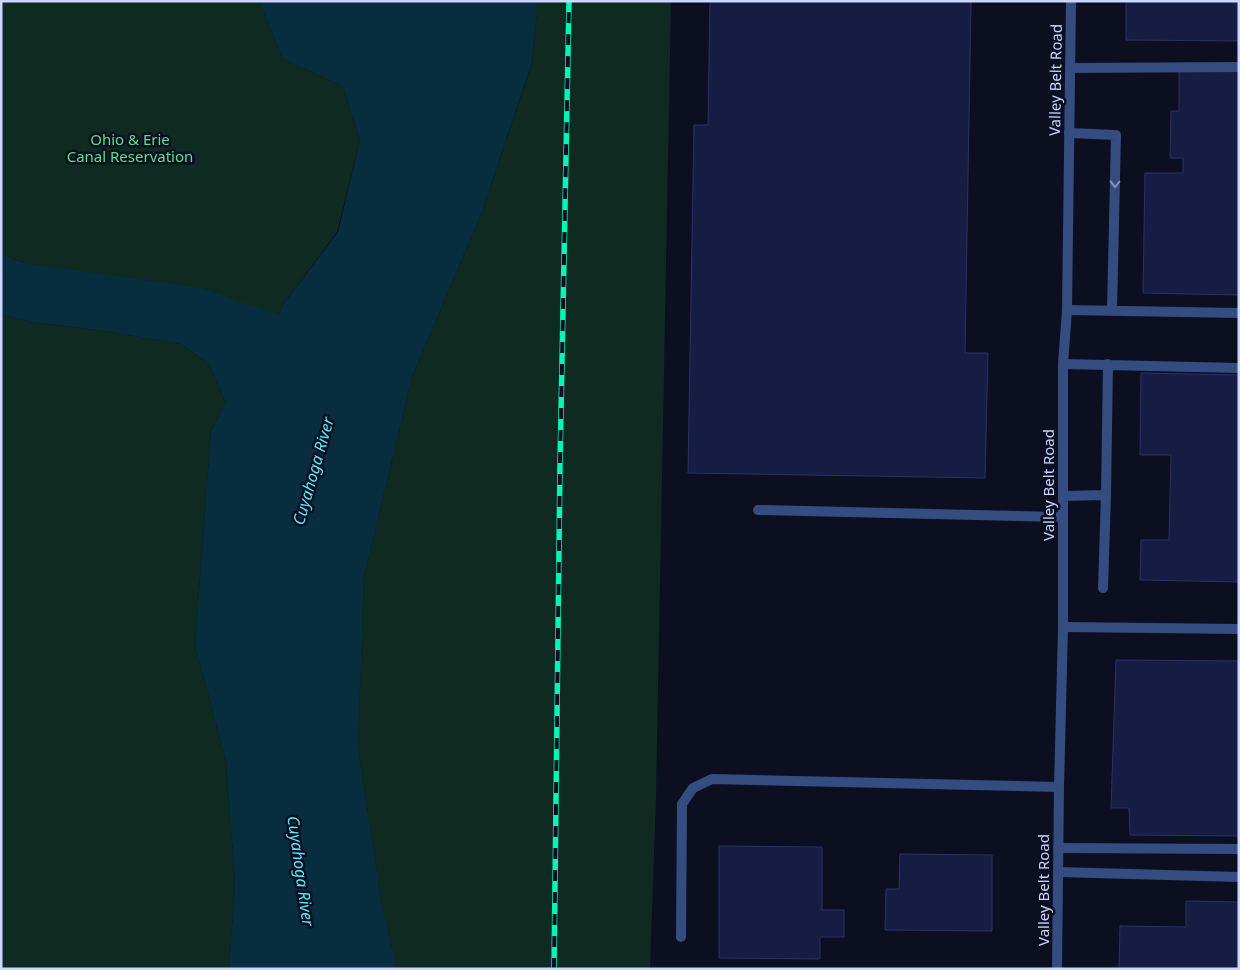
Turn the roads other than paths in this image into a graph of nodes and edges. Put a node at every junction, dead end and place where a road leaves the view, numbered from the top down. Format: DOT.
graph roads {
  1 [pos="1071,1"];
  2 [pos="1239,67"];
  3 [pos="1070,68"];
  4 [pos="1069,133"];
  5 [pos="1067,310"];
  6 [pos="1112,310"];
  7 [pos="1239,312"];
  8 [pos="1063,364"];
  9 [pos="1108,364"];
  10 [pos="1239,368"];
  11 [pos="1106,495"];
  12 [pos="1063,496"];
  13 [pos="758,510"];
  14 [pos="1063,517"];
  15 [pos="1103,588"];
  16 [pos="1063,627"];
  17 [pos="1239,629"];
  18 [pos="1059,787"];
  19 [pos="1058,848"];
  20 [pos="1239,849"];
  21 [pos="1058,872"];
  22 [pos="1239,877"];
  23 [pos="681,937"];
  24 [pos="1057,969"];
  1 -- 3 [label="street, Valley Belt Road"];
  2 -- 3 [label="street"];
  3 -- 4 [label="street, Valley Belt Road"];
  4 -- 5 [label="street, Valley Belt Road"];
  4 -- 6 [label="street, one-way"];
  5 -- 6 [label="street"];
  5 -- 8 [label="street, Valley Belt Road"];
  6 -- 7 [label="street"];
  8 -- 9 [label="street"];
  8 -- 12 [label="street, Valley Belt Road"];
  9 -- 10 [label="street"];
  9 -- 11 [label="street"];
  11 -- 12 [label="street"];
  11 -- 15 [label="street"];
  12 -- 14 [label="street, Valley Belt Road"];
  13 -- 14 [label="street"];
  14 -- 16 [label="street, Valley Belt Road"];
  16 -- 17 [label="street"];
  16 -- 18 [label="street, Valley Belt Road"];
  18 -- 19 [label="street, Valley Belt Road"];
  18 -- 23 [label="street"];
  19 -- 20 [label="street"];
  19 -- 21 [label="street, Valley Belt Road"];
  21 -- 22 [label="street"];
  21 -- 24 [label="street, Valley Belt Road"];
}
